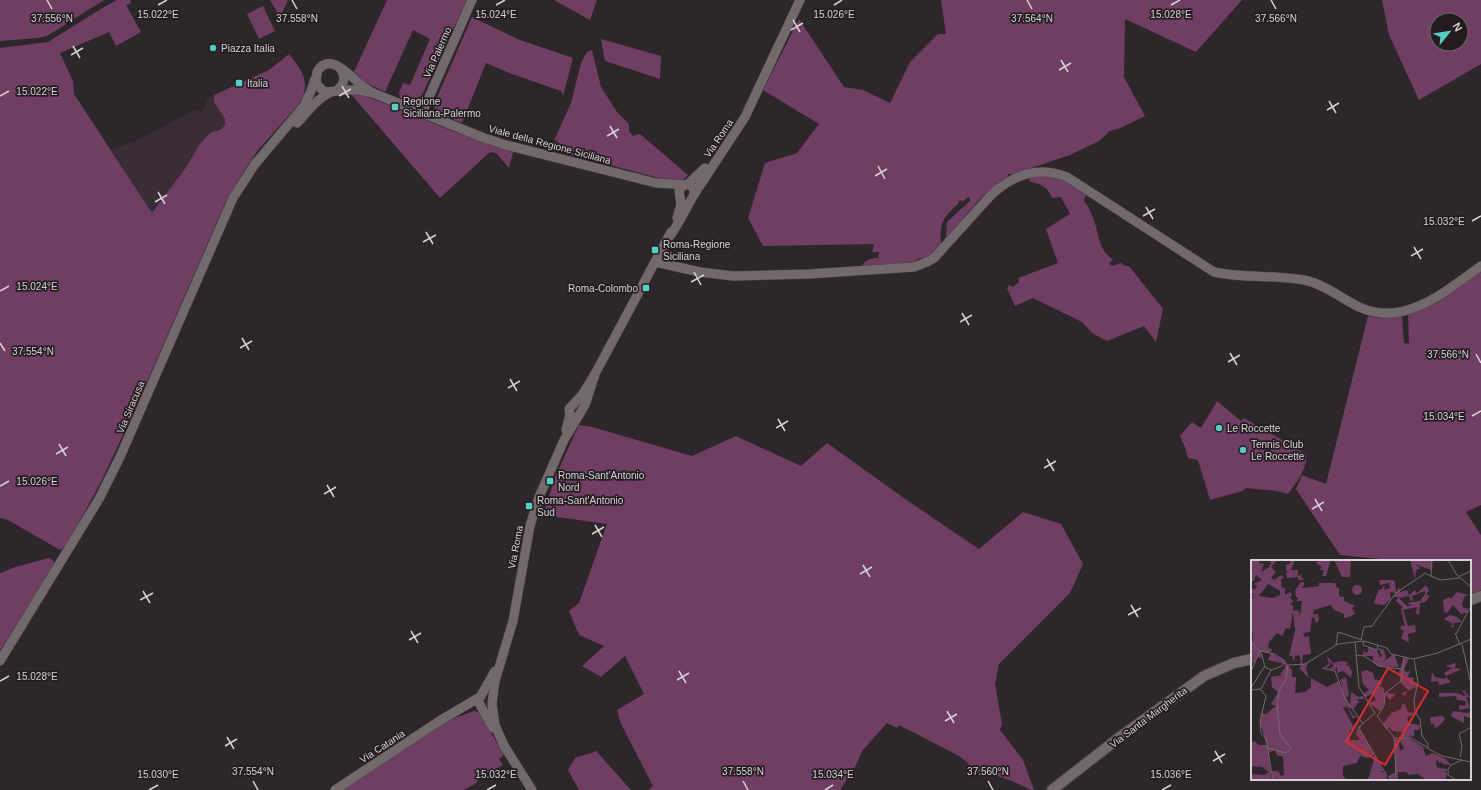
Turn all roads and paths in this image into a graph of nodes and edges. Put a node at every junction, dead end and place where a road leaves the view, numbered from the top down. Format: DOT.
graph roads {
  1 [pos="472,0"];
  2 [pos="800,0"];
  3 [pos="339,67"];
  4 [pos="315,79"];
  5 [pos="334,91"];
  6 [pos="373,93"];
  7 [pos="755,93"];
  8 [pos="422,113"];
  9 [pos="264,154"];
  10 [pos="656,183"];
  11 [pos="686,184"];
  12 [pos="680,196"];
  13 [pos="693,196"];
  14 [pos="670,236"];
  15 [pos="655,262"];
  16 [pos="1481,266"];
  17 [pos="1481,596"];
  18 [pos="1471,600"];
  19 [pos="1251,659"];
  20 [pos="0,661"];
  21 [pos="500,663"];
  22 [pos="484,703"];
  23 [pos="335,790"];
  24 [pos="532,790"];
  25 [pos="1052,790"];
  1 -- 8 [label="street, Via Palermo"];
  2 -- 7 [label="street, Via Roma"];
  3 -- 4 [label="street"];
  3 -- 5 [label="street"];
  3 -- 6 [label="street"];
  4 -- 5 [label="street"];
  4 -- 9 [label="street"];
  5 -- 6 [label="street"];
  5 -- 9 [label="street"];
  6 -- 8 [label="street, Viale della Regione Siciliana"];
  7 -- 11 [label="street, Via Roma"];
  7 -- 13 [label="street, Via Roma"];
  8 -- 10 [label="street, Viale della Regione Siciliana"];
  9 -- 20 [label="street, Via Siracusa"];
  10 -- 11 [label="street"];
  10 -- 12 [label="street"];
  11 -- 12 [label="street"];
  11 -- 13 [label="street"];
  12 -- 13 [label="street"];
  12 -- 14 [label="street"];
  13 -- 14 [label="street, Via Roma"];
  14 -- 15 [label="street"];
  15 -- 16 [label="street"];
  15 -- 21 [label="street, Via Roma"];
  17 -- 18 [label="main road"];
  19 -- 25 [label="main road, Via Santa Margherita"];
  21 -- 22 [label="street"];
  21 -- 22 [label="street"];
  22 -- 23 [label="street, Via Catania"];
  22 -- 24 [label="street"];
}
